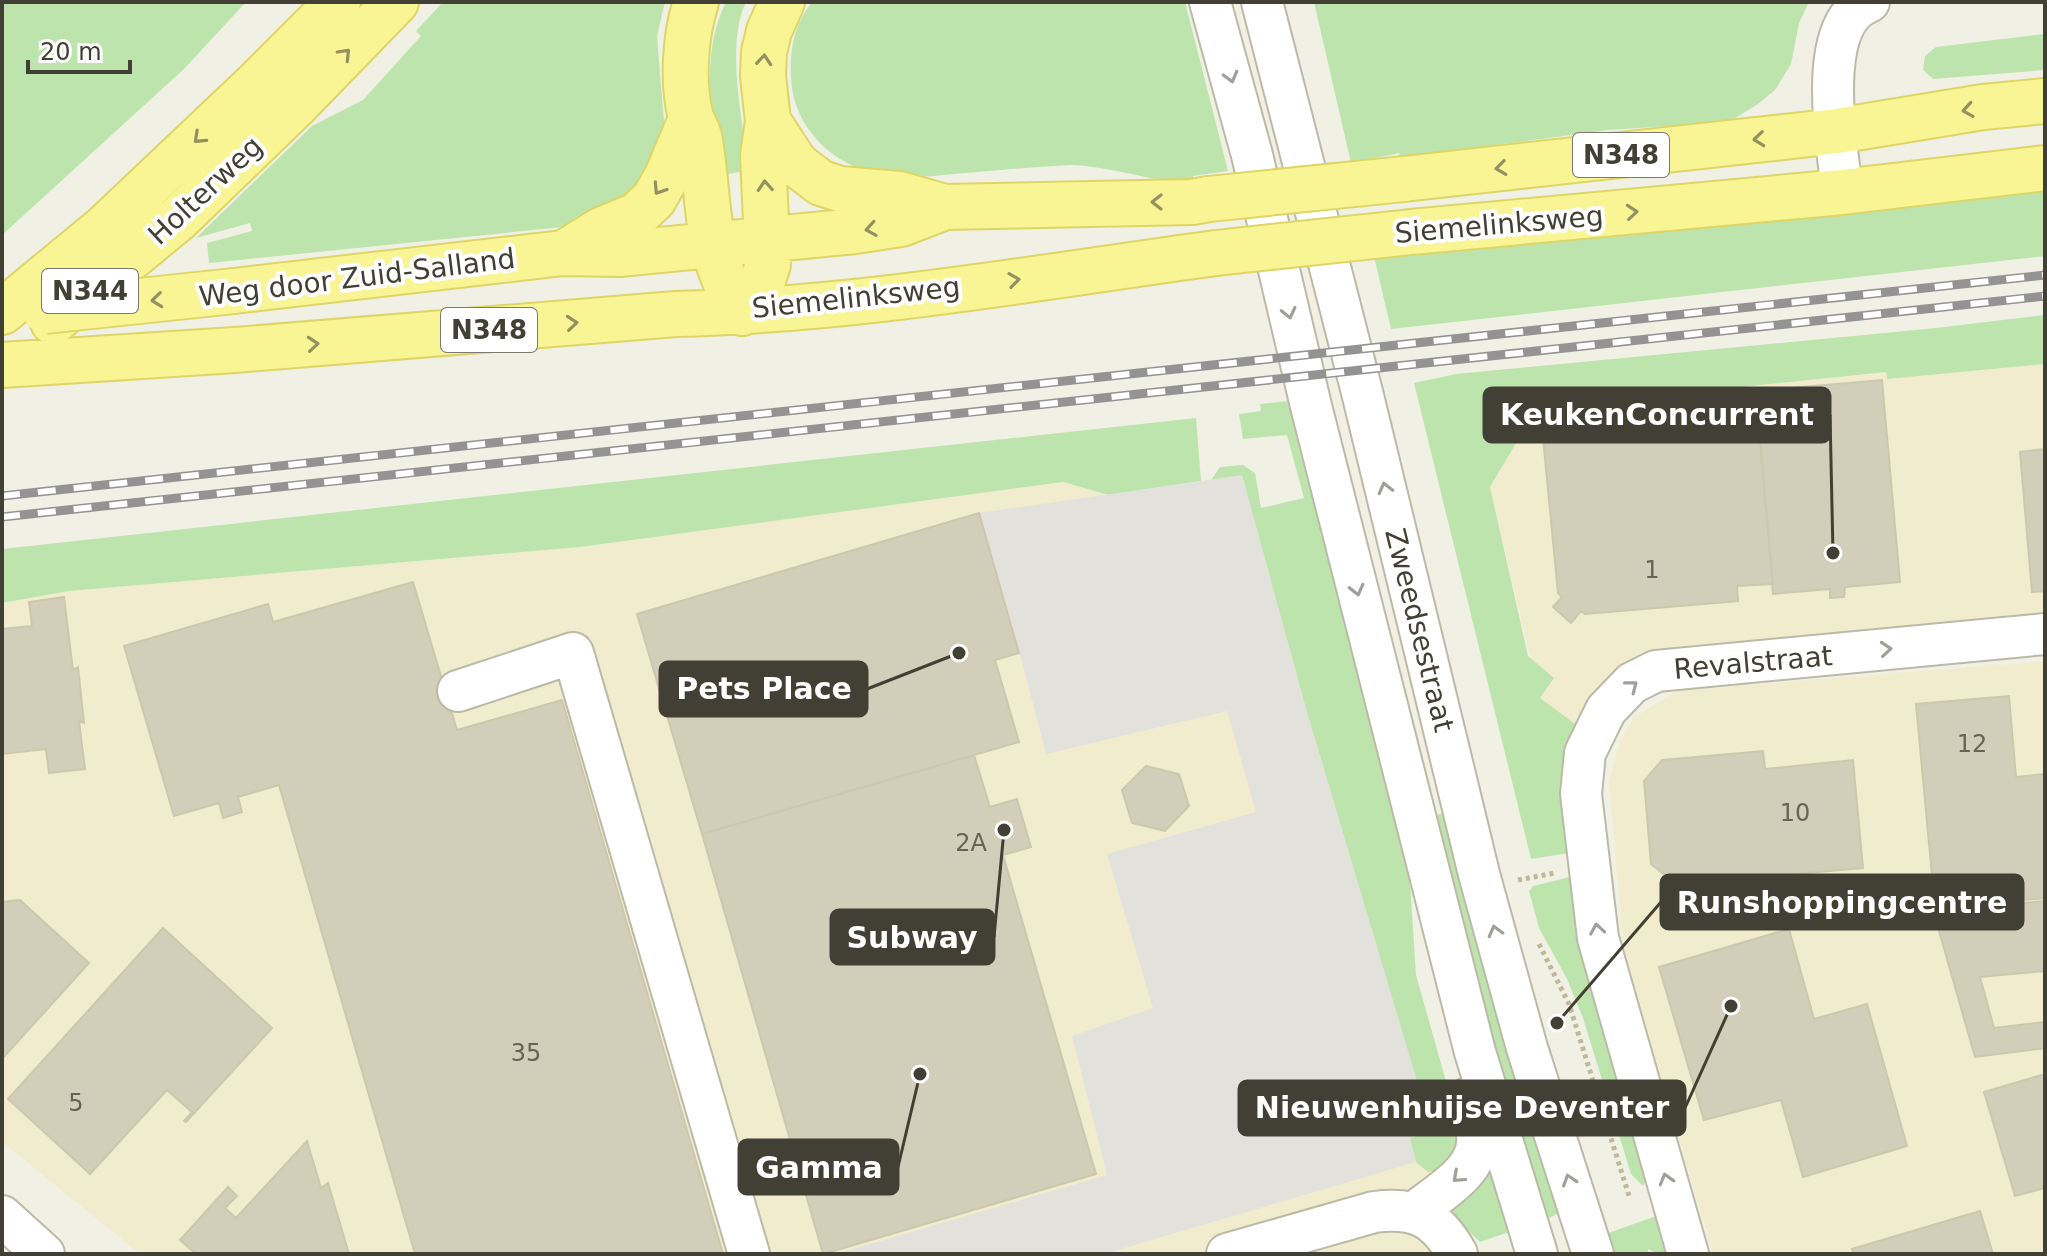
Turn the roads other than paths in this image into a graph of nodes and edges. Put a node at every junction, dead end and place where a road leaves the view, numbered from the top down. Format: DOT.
graph roads {
  1 [pos="338,2"];
  2 [pos="396,2"];
  3 [pos="696,2"];
  4 [pos="782,2"];
  5 [pos="1210,2"];
  6 [pos="1262,2"];
  7 [pos="1869,2"];
  8 [pos="2045,101"];
  9 [pos="691,119"];
  10 [pos="768,121"];
  11 [pos="1837,131"];
  12 [pos="2045,168"];
  13 [pos="1842,192"];
  14 [pos="945,207"];
  15 [pos="768,239"];
  16 [pos="711,244"];
  17 [pos="563,253"];
  18 [pos="742,313"];
  19 [pos="2,314"];
  20 [pos="2,365"];
  21 [pos="2045,634"];
  22 [pos="458,691"];
  23 [pos="1475,1052"];
  24 [pos="1415,1212"];
  25 [pos="2,1216"];
  26 [pos="44,1254"];
  27 [pos="749,1254"];
  28 [pos="1227,1254"];
  29 [pos="1457,1254"];
  30 [pos="1537,1254"];
  31 [pos="1593,1254"];
  32 [pos="1688,1254"];
  1 -- 19 [label="main road, Holterweg / N344, one-way"];
  20 -- 2 [label="main road, Holterweg / N344, one-way"];
  3 -- 9 [label="main road"];
  10 -- 4 [label="main road, one-way"];
  5 -- 23 [label="street, Zweedsestraat, one-way"];
  31 -- 6 [label="street, Zweedsestraat, one-way"];
  7 -- 11 [label="street"];
  8 -- 11 [label="main road, Siemelinksweg / N348, one-way"];
  9 -- 16 [label="main road"];
  9 -- 17 [label="main road, one-way"];
  10 -- 14 [label="main road"];
  15 -- 10 [label="main road, one-way"];
  11 -- 13 [label="street"];
  11 -- 14 [label="main road, Siemelinksweg / N348, one-way, bridge"];
  12 -- 13 [label="main road, Siemelinksweg / N348"];
  18 -- 13 [label="main road, Siemelinksweg / N348, one-way, bridge"];
  14 -- 15 [label="main road, Siemelinksweg / N348, one-way"];
  15 -- 16 [label="main road, Siemelinksweg / N348"];
  15 -- 18 [label="main road"];
  16 -- 17 [label="main road, Weg door Zuid-Salland / N348"];
  16 -- 18 [label="main road, Siemelinksweg"];
  17 -- 19 [label="main road, Weg door Zuid-Salland / N348, one-way, bridge"];
  20 -- 18 [label="main road, Weg door Zuid-Salland / N348, one-way"];
  32 -- 21 [label="street, Revalstraat, one-way"];
  22 -- 27 [label="street"];
  23 -- 24 [label="street, one-way"];
  23 -- 30 [label="street, Zweedsestraat"];
  24 -- 28 [label="street"];
  24 -- 29 [label="street"];
  25 -- 26 [label="street"];
}
